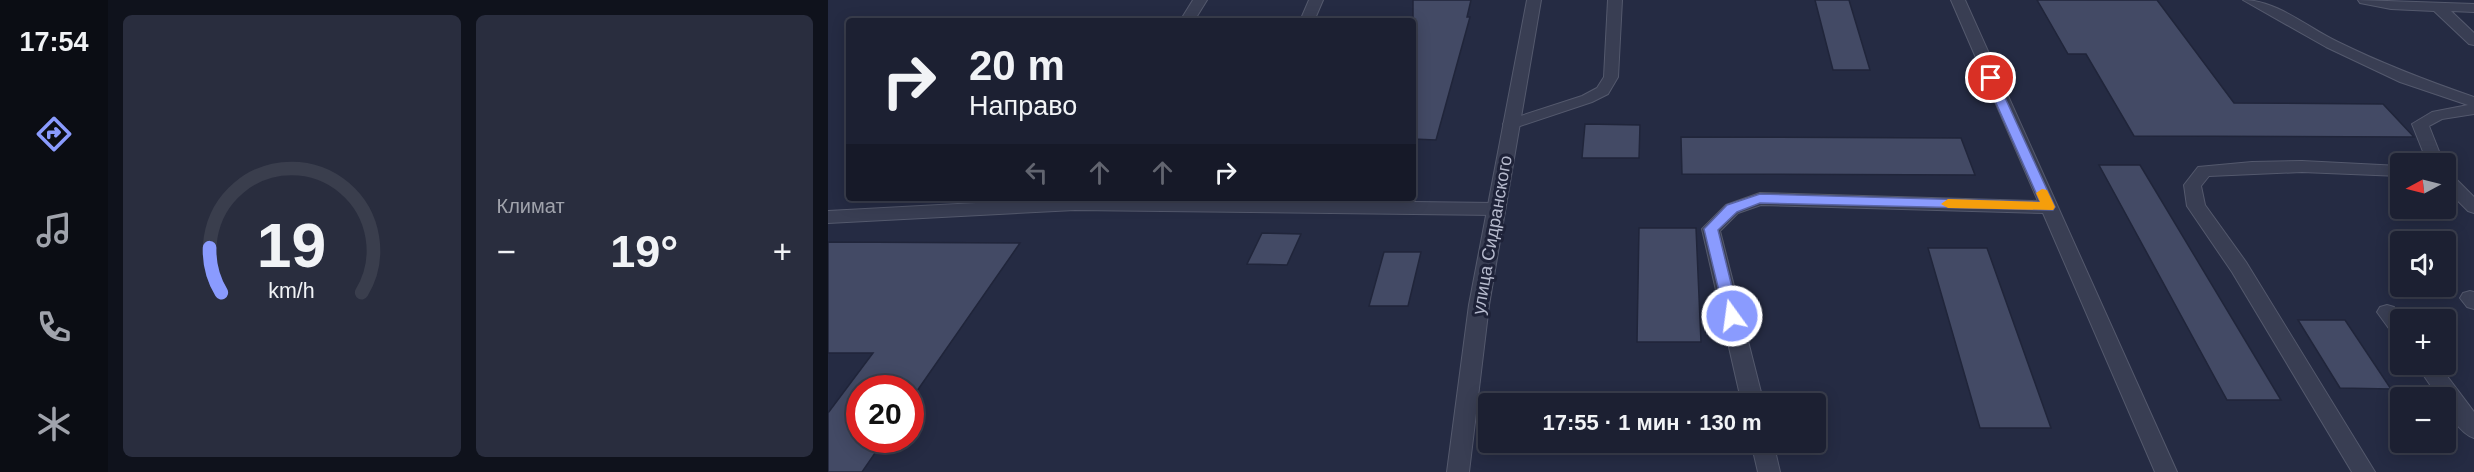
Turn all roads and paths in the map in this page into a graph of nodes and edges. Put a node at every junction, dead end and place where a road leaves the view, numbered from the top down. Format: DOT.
graph roads {
  1 [pos="1200,0"];
  2 [pos="1317,0"];
  3 [pos="1534,0"];
  4 [pos="1615,0"];
  5 [pos="1958,0"];
  6 [pos="2250,0"];
  7 [pos="2365,0"];
  8 [pos="2438,8"];
  9 [pos="2474,8"];
  10 [pos="1189,18"];
  11 [pos="1308,18"];
  12 [pos="2474,41"];
  13 [pos="2474,102"];
  14 [pos="2474,109"];
  15 [pos="1511,124"];
  16 [pos="2432,153"];
  17 [pos="2390,170"];
  18 [pos="2456,189"];
  19 [pos="1077,201"];
  20 [pos="2048,207"];
  21 [pos="2474,207"];
  22 [pos="1495,209"];
  23 [pos="828,217"];
  24 [pos="2387,312"];
  25 [pos="2390,316"];
  26 [pos="2434,375"];
  27 [pos="1750,393"];
  28 [pos="2474,429"];
  29 [pos="1765,453"];
  30 [pos="1458,472"];
  31 [pos="1769,472"];
  32 [pos="2166,472"];
  33 [pos="2364,472"];
  1 -- 10 [label="street"];
  2 -- 11 [label="street"];
  3 -- 15 [label="street, улица Сидранского"];
  4 -- 15 [label="street"];
  5 -- 20 [label="street"];
  6 -- 13 [label="street"];
  7 -- 8 [label="street"];
  8 -- 9 [label="street"];
  8 -- 12 [label="street"];
  14 -- 16 [label="street"];
  15 -- 22 [label="street, улица Сидранского"];
  17 -- 33 [label="street"];
  18 -- 21 [label="street"];
  19 -- 22 [label="street"];
  19 -- 23 [label="street"];
  20 -- 27 [label="street"];
  20 -- 32 [label="street"];
  22 -- 30 [label="street, улица Сидранского"];
  24 -- 25 [label="street"];
  26 -- 28 [label="street"];
  29 -- 31 [label="street"];
}
